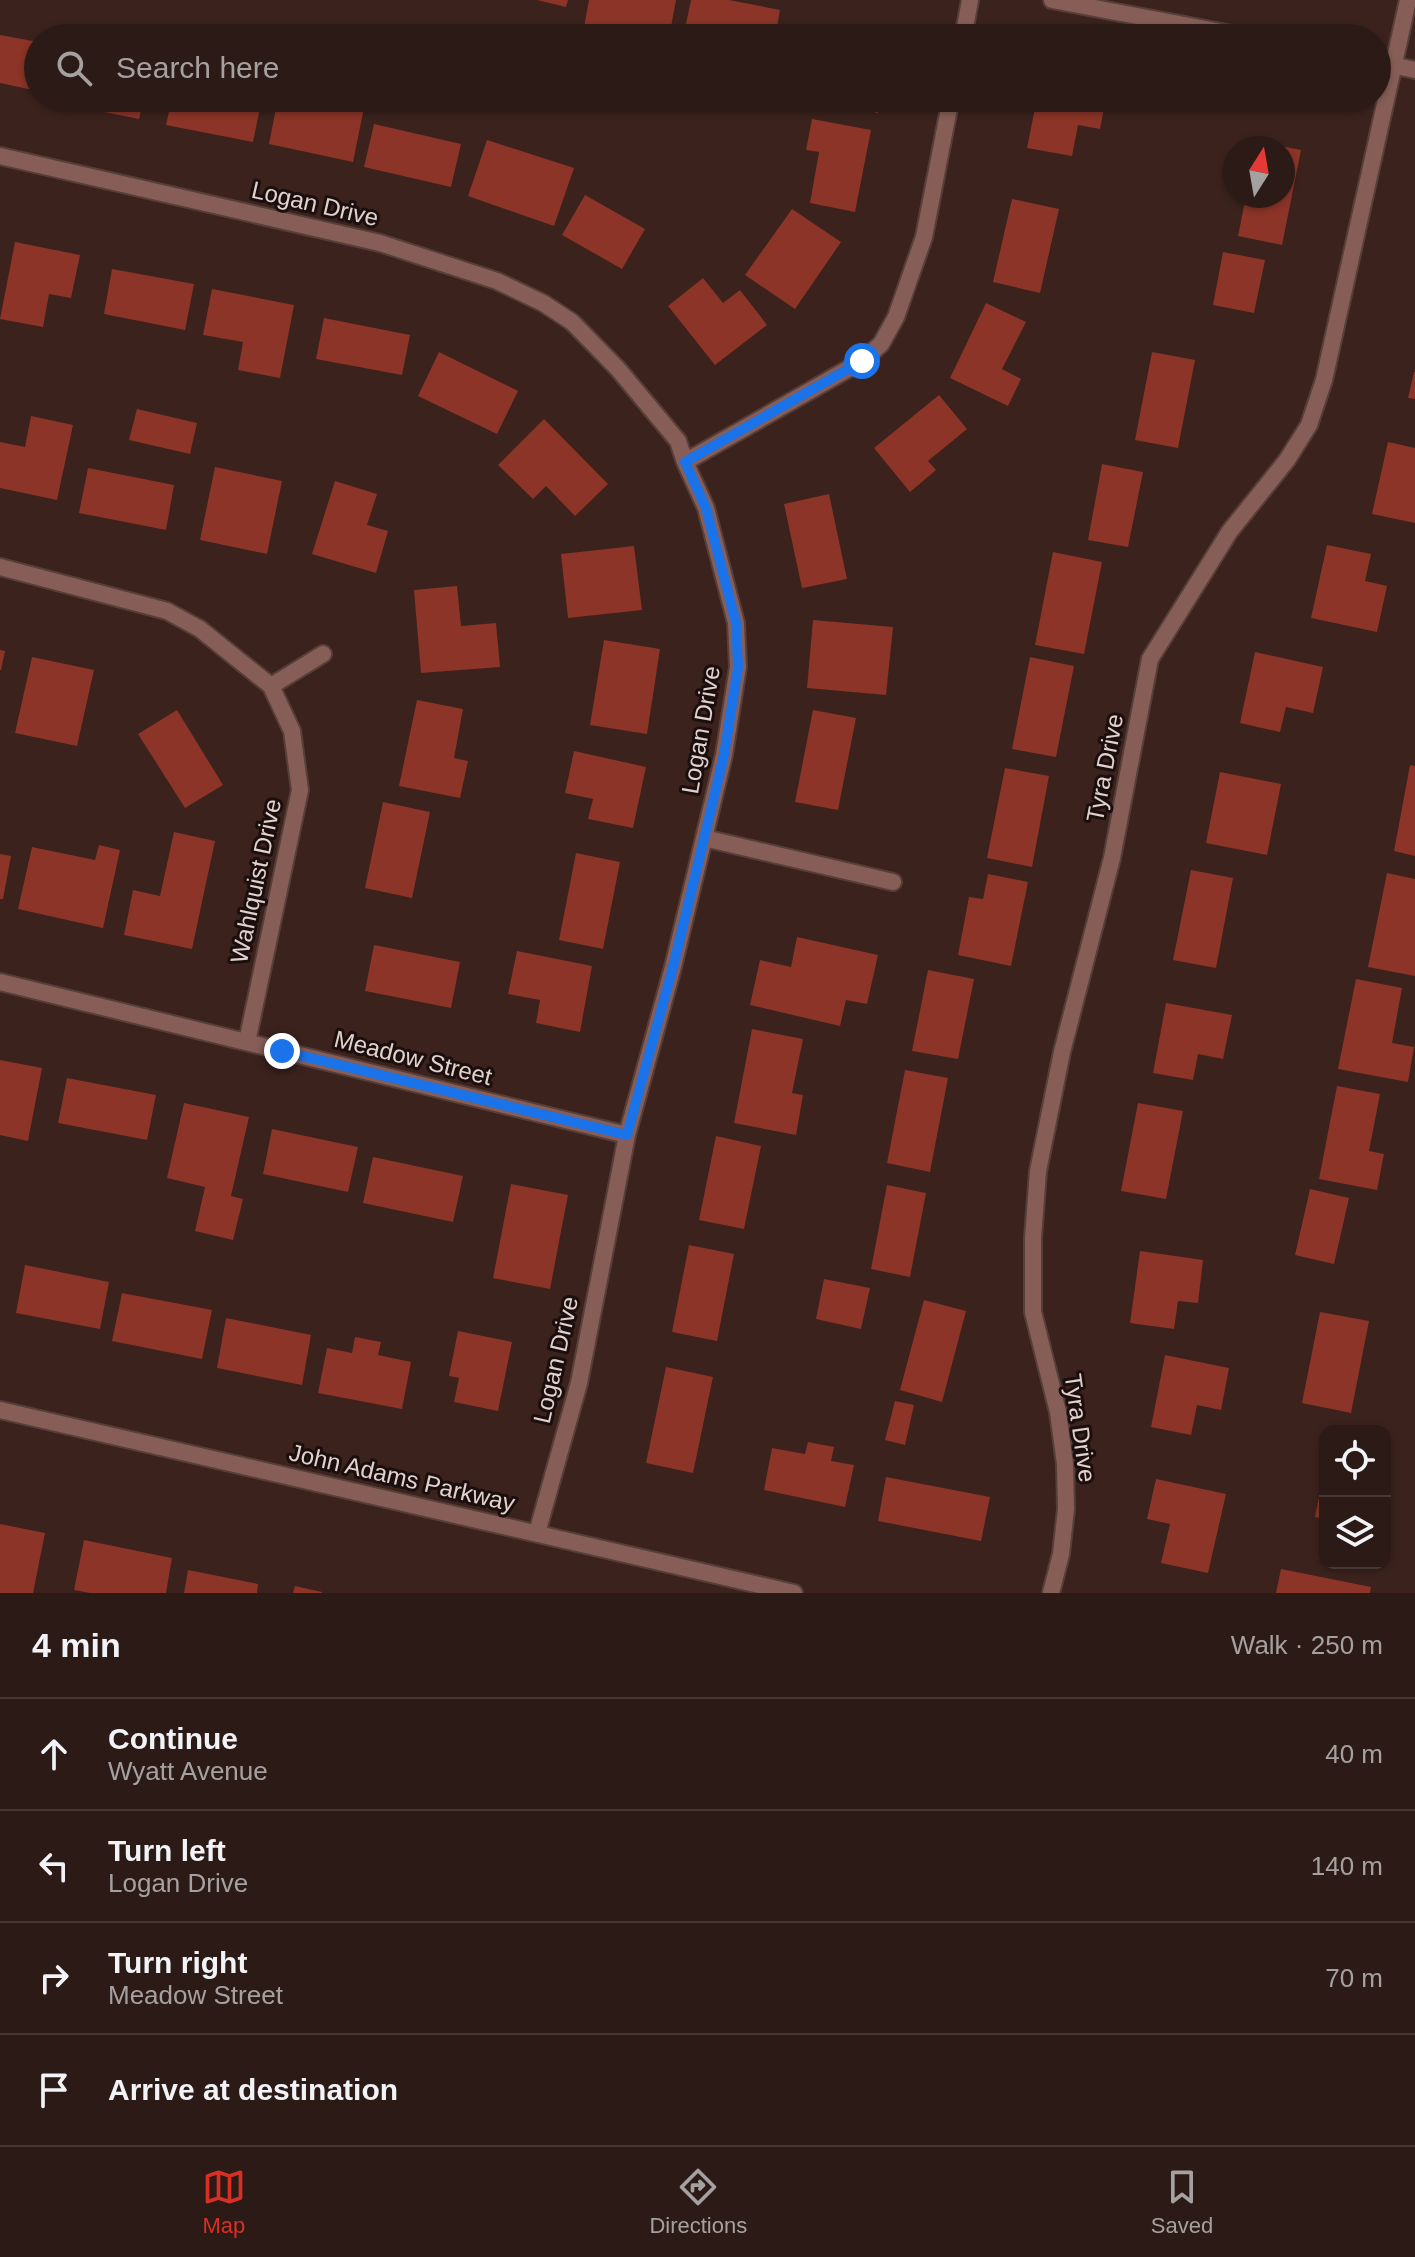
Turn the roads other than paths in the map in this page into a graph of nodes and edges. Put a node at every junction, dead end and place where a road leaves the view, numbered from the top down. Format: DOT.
graph roads {
  1 [pos="970,0"];
  2 [pos="1052,0"];
  3 [pos="1408,0"];
  4 [pos="966,24"];
  5 [pos="1179,24"];
  6 [pos="1391,64"];
  7 [pos="1395,65"];
  8 [pos="1415,70"];
  9 [pos="1391,83"];
  10 [pos="948,112"];
  11 [pos="1384,112"];
  12 [pos="0,156"];
  13 [pos="685,462"];
  14 [pos="0,567"];
  15 [pos="323,654"];
  16 [pos="271,686"];
  17 [pos="704,838"];
  18 [pos="893,882"];
  19 [pos="0,982"];
  20 [pos="247,1042"];
  21 [pos="627,1135"];
  22 [pos="0,1410"];
  23 [pos="537,1533"];
  24 [pos="794,1593"];
  25 [pos="1051,1593"];
  1 -- 4 [label="street"];
  2 -- 5 [label="street"];
  3 -- 7 [label="street, Tyra Drive"];
  6 -- 7 [label="street"];
  7 -- 8 [label="street"];
  7 -- 9 [label="street, Tyra Drive"];
  10 -- 13 [label="street"];
  11 -- 25 [label="street, Tyra Drive"];
  12 -- 13 [label="street, Logan Drive"];
  13 -- 17 [label="street, Logan Drive"];
  14 -- 16 [label="street, Wahlquist Drive"];
  15 -- 16 [label="street"];
  16 -- 20 [label="street, Wahlquist Drive"];
  17 -- 18 [label="street"];
  17 -- 21 [label="street, Logan Drive"];
  19 -- 20 [label="street, Meadow Street"];
  20 -- 21 [label="street, Meadow Street"];
  21 -- 23 [label="street, Logan Drive"];
  22 -- 23 [label="street, John Adams Parkway"];
  23 -- 24 [label="street, John Adams Parkway"];
}
